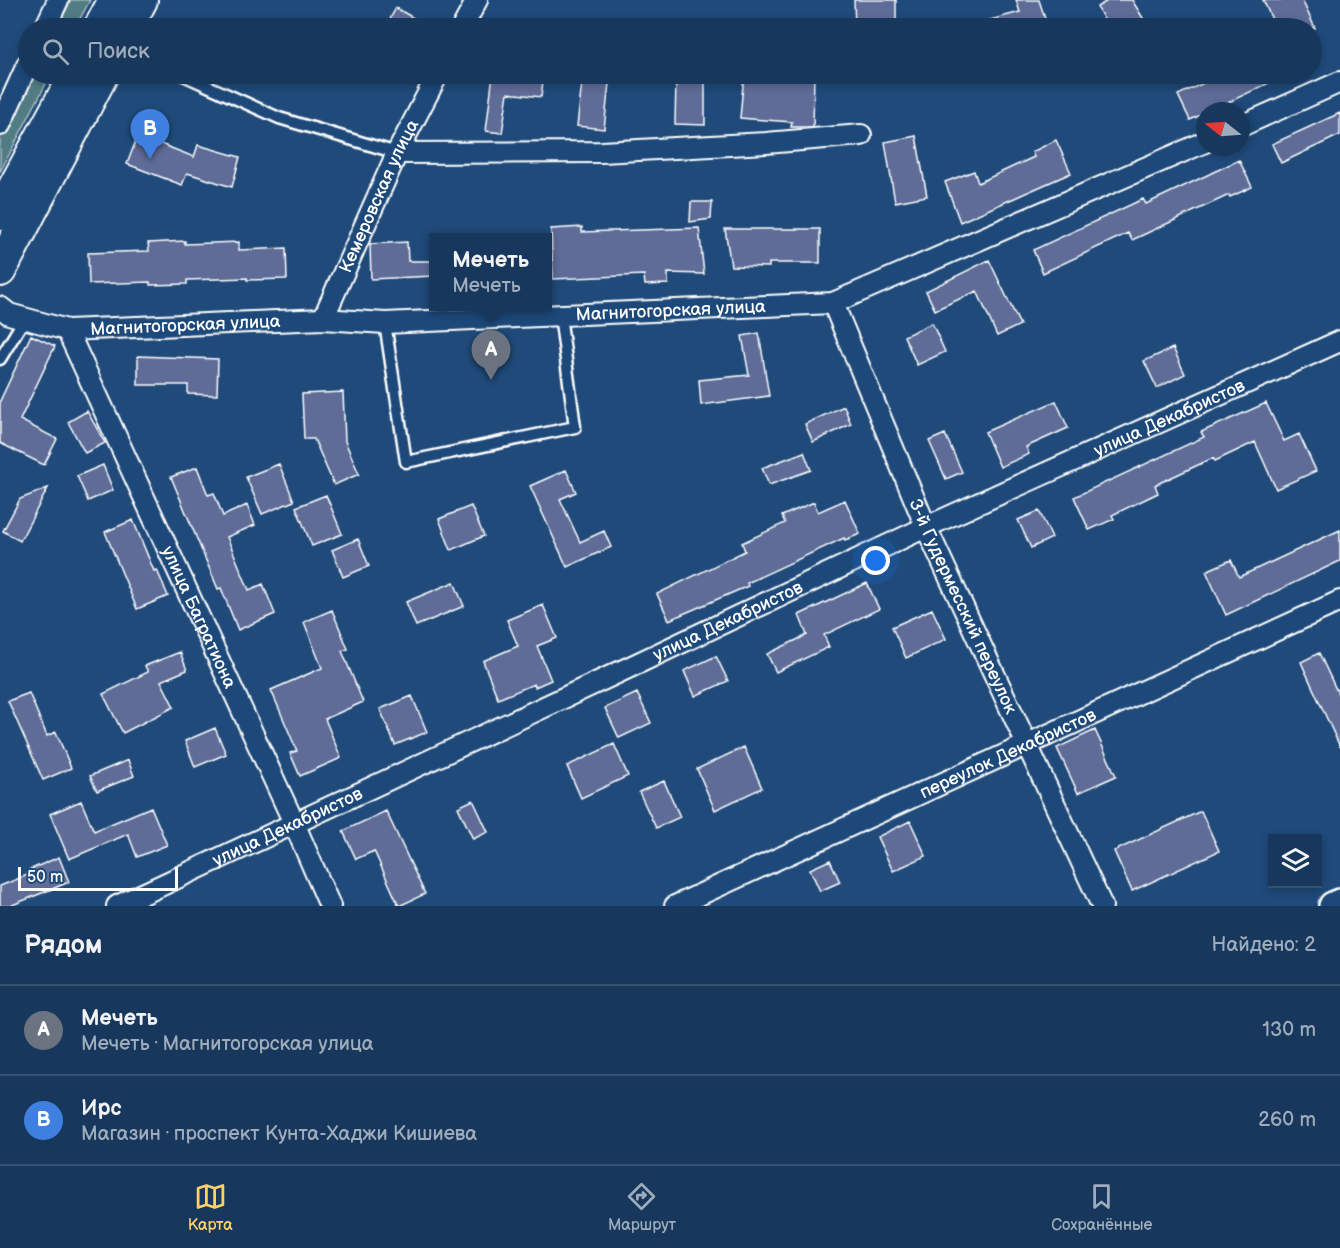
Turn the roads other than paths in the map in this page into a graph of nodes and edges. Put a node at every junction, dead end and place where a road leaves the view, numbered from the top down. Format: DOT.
graph roads {
  1 [pos="58,0"];
  2 [pos="115,0"];
  3 [pos="141,0"];
  4 [pos="477,0"];
  5 [pos="50,18"];
  6 [pos="105,18"];
  7 [pos="131,18"];
  8 [pos="467,18"];
  9 [pos="1340,81"];
  10 [pos="19,84"];
  11 [pos="71,84"];
  12 [pos="97,84"];
  13 [pos="203,84"];
  14 [pos="433,84"];
  15 [pos="1250,122"];
  16 [pos="0,125"];
  17 [pos="861,135"];
  18 [pos="1196,146"];
  19 [pos="397,153"];
  20 [pos="0,214"];
  21 [pos="0,270"];
  22 [pos="833,303"];
  23 [pos="0,307"];
  24 [pos="560,315"];
  25 [pos="25,318"];
  26 [pos="323,319"];
  27 [pos="385,323"];
  28 [pos="67,330"];
  29 [pos="1340,341"];
  30 [pos="0,359"];
  31 [pos="926,527"];
  32 [pos="1340,602"];
  33 [pos="1026,745"];
  34 [pos="294,823"];
  35 [pos="1340,903"];
  36 [pos="117,906"];
  37 [pos="330,906"];
  38 [pos="675,906"];
  39 [pos="1102,906"];
  40 [pos="1333,906"];
  1 -- 5 [label="street"];
  2 -- 6 [label="main road"];
  3 -- 7 [label="main road"];
  4 -- 8 [label="street"];
  9 -- 15 [label="street"];
  10 -- 16 [label="street"];
  11 -- 20 [label="main road"];
  12 -- 21 [label="main road"];
  13 -- 19 [label="lane"];
  14 -- 19 [label="street, Кемеровская улица"];
  17 -- 19 [label="street"];
  18 -- 22 [label="street, Магнитогорская улица"];
  19 -- 26 [label="street, Кемеровская улица"];
  22 -- 24 [label="street, Магнитогорская улица"];
  22 -- 31 [label="street, 3-й Гудермесский переулок"];
  23 -- 25 [label="street, Магнитогорская улица"];
  24 -- 27 [label="street, Магнитогорская улица"];
  24 -- 27 [label="lane"];
  25 -- 28 [label="street, Магнитогорская улица"];
  25 -- 30 [label="lane"];
  26 -- 27 [label="street, Магнитогорская улица"];
  26 -- 28 [label="street, Магнитогорская улица"];
  28 -- 34 [label="street, улица Багратиона"];
  29 -- 31 [label="street, улица Декабристов"];
  31 -- 33 [label="street, 3-й Гудермесский переулок"];
  31 -- 34 [label="street, улица Декабристов"];
  32 -- 33 [label="street, переулок Декабристов"];
  33 -- 38 [label="street, переулок Декабристов"];
  33 -- 39 [label="street, 3-й Гудермесский переулок"];
  34 -- 36 [label="street, улица Декабристов"];
  34 -- 37 [label="street, улица Багратиона"];
  35 -- 40 [label="main road"];
}
